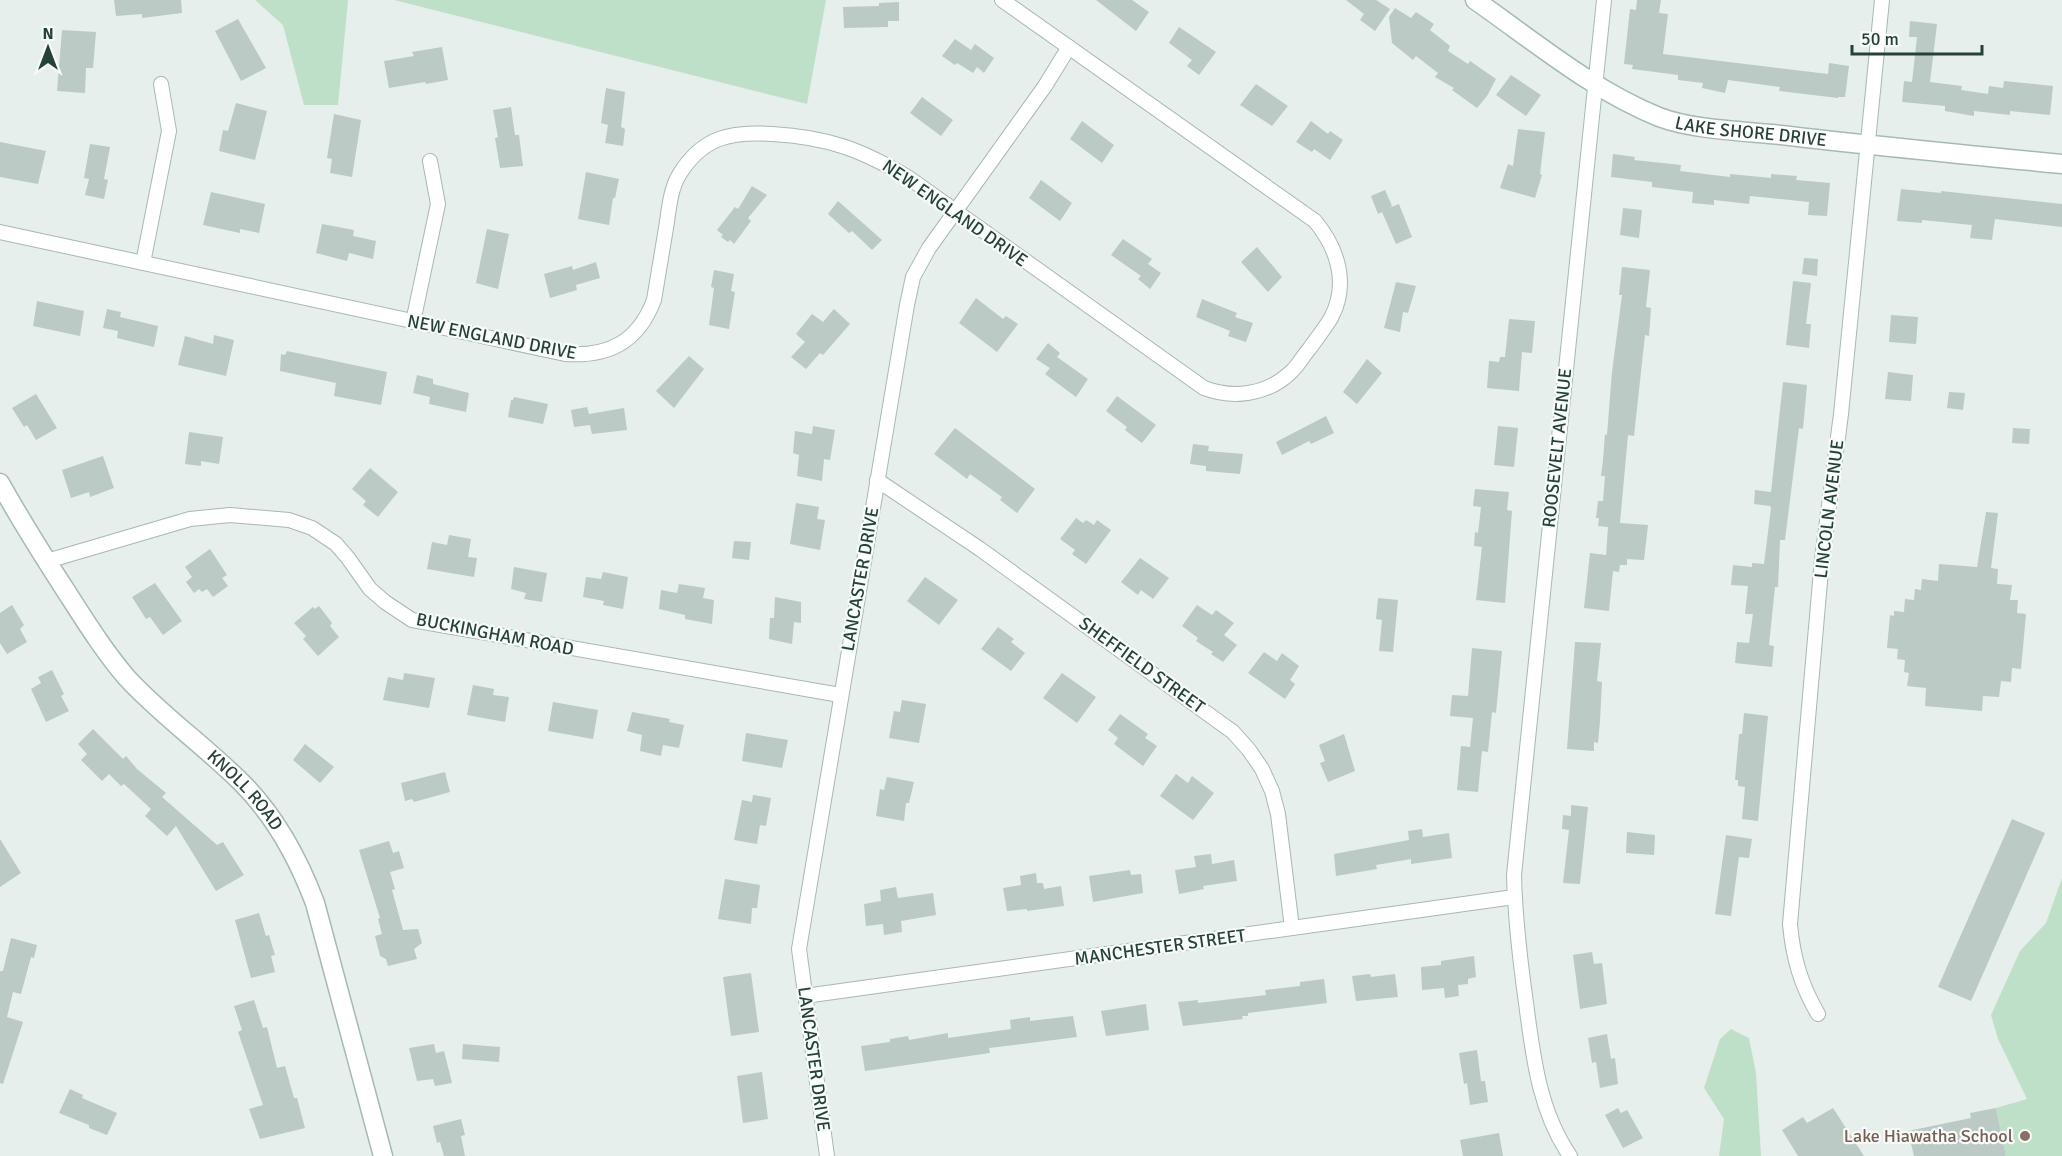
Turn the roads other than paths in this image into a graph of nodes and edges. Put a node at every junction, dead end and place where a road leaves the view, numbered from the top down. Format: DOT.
graph roads {
  1 [pos="1002,0"];
  2 [pos="1475,0"];
  3 [pos="1604,0"];
  4 [pos="1882,0"];
  5 [pos="1069,47"];
  6 [pos="161,84"];
  7 [pos="1596,84"];
  8 [pos="1867,145"];
  9 [pos="430,161"];
  10 [pos="2062,164"];
  11 [pos="955,211"];
  12 [pos="0,232"];
  13 [pos="143,263"];
  14 [pos="413,322"];
  15 [pos="877,480"];
  16 [pos="0,483"];
  17 [pos="47,561"];
  18 [pos="840,695"];
  19 [pos="1514,897"];
  20 [pos="1292,928"];
  21 [pos="806,996"];
  22 [pos="1818,1014"];
  23 [pos="383,1156"];
  24 [pos="827,1156"];
  25 [pos="1570,1156"];
  1 -- 5 [label="street, NEW ENGLAND DRIVE"];
  2 -- 7 [label="street, LAKE SHORE DRIVE"];
  3 -- 7 [label="street, ROOSEVELT AVENUE"];
  4 -- 8 [label="street, LINCOLN AVENUE"];
  5 -- 11 [label="street, LANCASTER DRIVE"];
  5 -- 11 [label="street, NEW ENGLAND DRIVE"];
  6 -- 13 [label="street"];
  7 -- 8 [label="street, LAKE SHORE DRIVE"];
  7 -- 19 [label="street, ROOSEVELT AVENUE"];
  8 -- 10 [label="street, LAKE SHORE DRIVE"];
  8 -- 22 [label="street, LINCOLN AVENUE"];
  9 -- 14 [label="street"];
  11 -- 14 [label="street, NEW ENGLAND DRIVE"];
  11 -- 15 [label="street, LANCASTER DRIVE"];
  12 -- 13 [label="street, NEW ENGLAND DRIVE"];
  13 -- 14 [label="street, NEW ENGLAND DRIVE"];
  15 -- 18 [label="street, LANCASTER DRIVE"];
  15 -- 20 [label="street, SHEFFIELD STREET"];
  16 -- 17 [label="street, KNOLL ROAD"];
  17 -- 18 [label="street, BUCKINGHAM ROAD"];
  17 -- 23 [label="street, KNOLL ROAD"];
  18 -- 21 [label="street, LANCASTER DRIVE"];
  19 -- 20 [label="street, MANCHESTER STREET"];
  19 -- 25 [label="street, ROOSEVELT AVENUE"];
  20 -- 21 [label="street, MANCHESTER STREET"];
  21 -- 24 [label="street, LANCASTER DRIVE"];
}
